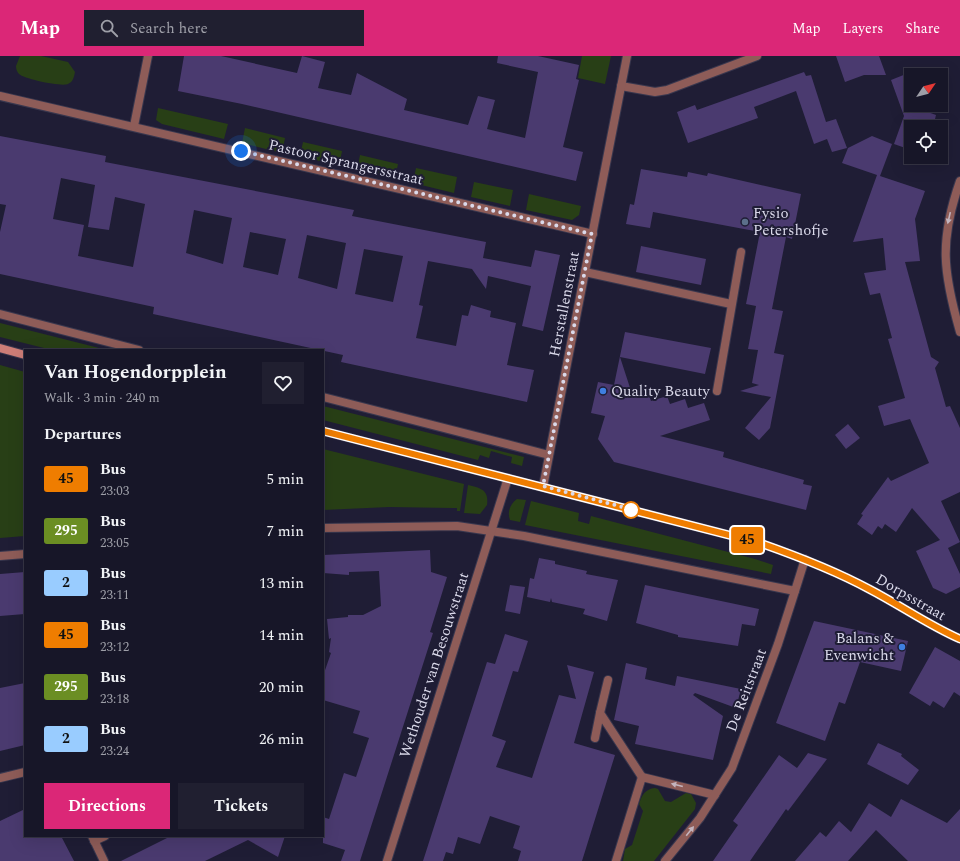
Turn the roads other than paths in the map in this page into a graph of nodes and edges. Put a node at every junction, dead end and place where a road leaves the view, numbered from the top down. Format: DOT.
graph roads {
  1 [pos="148,56"];
  2 [pos="627,56"];
  3 [pos="757,56"];
  4 [pos="621,86"];
  5 [pos="0,96"];
  6 [pos="134,126"];
  7 [pos="960,181"];
  8 [pos="592,234"];
  9 [pos="741,252"];
  10 [pos="585,272"];
  11 [pos="731,304"];
  12 [pos="0,314"];
  13 [pos="960,332"];
  14 [pos="0,348"];
  15 [pos="135,349"];
  16 [pos="24,355"];
  17 [pos="717,390"];
  18 [pos="324,397"];
  19 [pos="324,431"];
  20 [pos="549,455"];
  21 [pos="508,478"];
  22 [pos="543,486"];
  23 [pos="324,528"];
  24 [pos="492,531"];
  25 [pos="24,554"];
  26 [pos="0,556"];
  27 [pos="805,559"];
  28 [pos="795,591"];
  29 [pos="960,638"];
  30 [pos="608,680"];
  31 [pos="600,713"];
  32 [pos="595,738"];
  33 [pos="24,772"];
  34 [pos="642,777"];
  35 [pos="0,778"];
  36 [pos="715,795"];
  37 [pos="93,839"];
  38 [pos="104,861"];
  39 [pos="387,861"];
  40 [pos="616,861"];
  41 [pos="665,861"];
  1 -- 6 [label="street"];
  2 -- 4 [label="street, Herstallenstraat"];
  3 -- 4 [label="street"];
  4 -- 8 [label="street, Herstallenstraat"];
  5 -- 6 [label="street, Pastoor Sprangersstraat"];
  6 -- 8 [label="street, Pastoor Sprangersstraat"];
  7 -- 13 [label="street, one-way"];
  8 -- 10 [label="street, Herstallenstraat"];
  9 -- 11 [label="street"];
  10 -- 11 [label="street"];
  10 -- 20 [label="street, Herstallenstraat"];
  11 -- 17 [label="street"];
  12 -- 15 [label="street"];
  14 -- 16 [label="street"];
  18 -- 20 [label="street"];
  19 -- 21 [label="street, Dorpsstraat"];
  20 -- 22 [label="street, Herstallenstraat"];
  21 -- 22 [label="street, Dorpsstraat"];
  21 -- 24 [label="street, Wethouder van Besouwstraat"];
  22 -- 27 [label="street, Dorpsstraat"];
  23 -- 24 [label="street"];
  24 -- 28 [label="street"];
  24 -- 39 [label="street, Wethouder van Besouwstraat"];
  25 -- 26 [label="street"];
  27 -- 28 [label="street, De Reitstraat"];
  27 -- 29 [label="street, Dorpsstraat"];
  28 -- 36 [label="street, De Reitstraat"];
  30 -- 31 [label="street"];
  31 -- 32 [label="street"];
  31 -- 34 [label="street"];
  33 -- 35 [label="street"];
  36 -- 34 [label="street, one-way"];
  34 -- 40 [label="street"];
  41 -- 36 [label="street, De Reitstraat, one-way"];
  37 -- 38 [label="street"];
}
